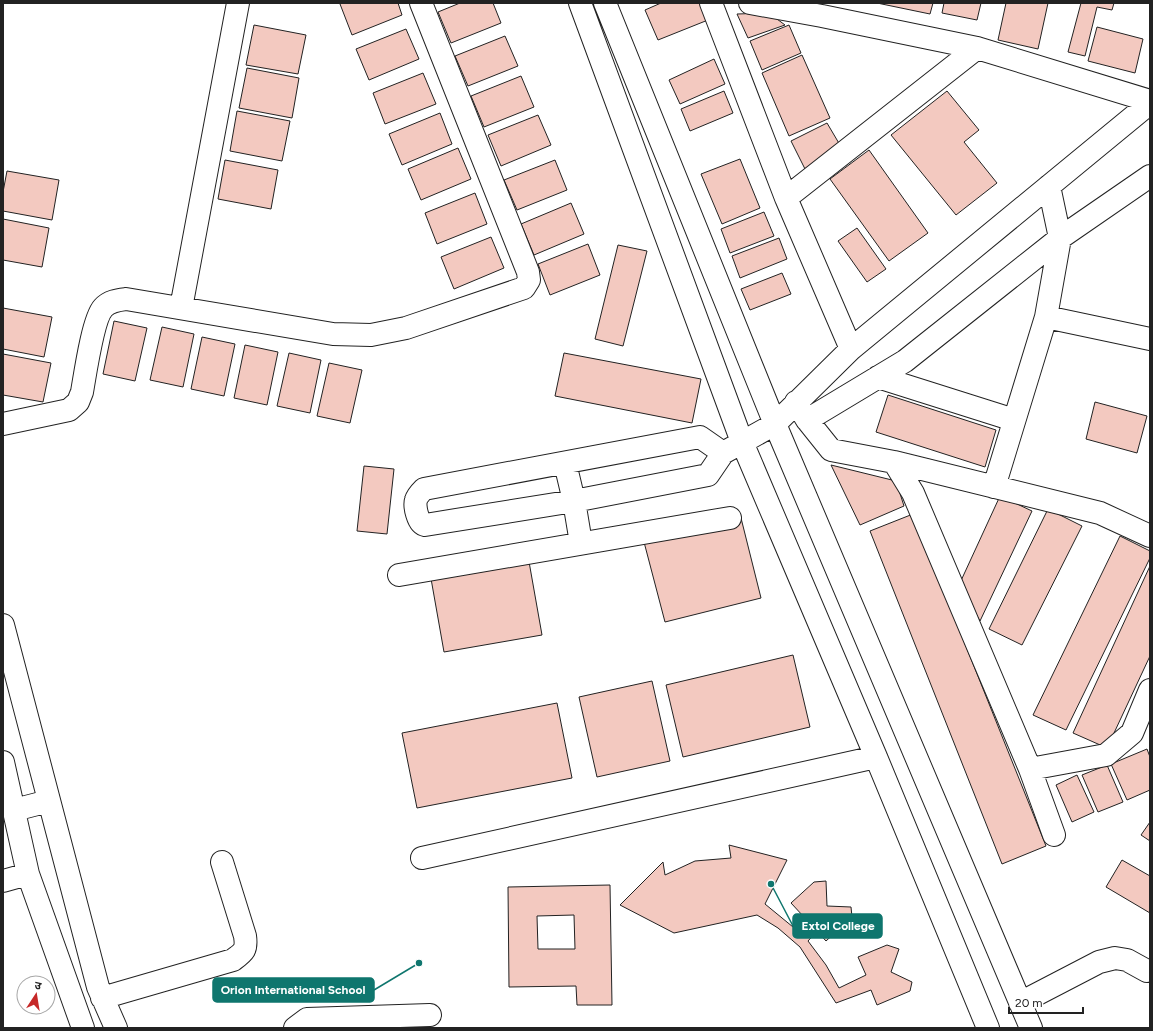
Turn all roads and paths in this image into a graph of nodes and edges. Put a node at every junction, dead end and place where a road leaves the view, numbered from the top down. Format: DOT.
graph roads {
  1 [pos="238,3"];
  2 [pos="421,3"];
  3 [pos="580,3"];
  4 [pos="605,3"];
  5 [pos="711,3"];
  6 [pos="750,3"];
  7 [pos="823,9"];
  8 [pos="977,48"];
  9 [pos="1150,102"];
  10 [pos="1150,176"];
  11 [pos="1049,186"];
  12 [pos="786,198"];
  13 [pos="1060,238"];
  14 [pos="181,308"];
  15 [pos="1046,317"];
  16 [pos="1150,339"];
  17 [pos="851,349"];
  18 [pos="878,377"];
  19 [pos="801,411"];
  20 [pos="1014,420"];
  21 [pos="3,424"];
  22 [pos="775,424"];
  23 [pos="742,442"];
  24 [pos="723,453"];
  25 [pos="894,462"];
  26 [pos="565,463"];
  27 [pos="994,487"];
  28 [pos="574,501"];
  29 [pos="730,518"];
  30 [pos="1150,536"];
  31 [pos="581,543"];
  32 [pos="399,575"];
  33 [pos="3,625"];
  34 [pos="1150,690"];
  35 [pos="876,757"];
  36 [pos="3,762"];
  37 [pos="1030,769"];
  38 [pos="49,801"];
  39 [pos="14,810"];
  40 [pos="1054,835"];
  41 [pos="12,843"];
  42 [pos="422,858"];
  43 [pos="222,862"];
  44 [pos="28,874"];
  45 [pos="3,881"];
  46 [pos="1149,970"];
  47 [pos="94,972"];
  48 [pos="66,983"];
  49 [pos="102,998"];
  50 [pos="1020,1003"];
  51 [pos="430,1015"];
  52 [pos="83,1028"];
  53 [pos="116,1028"];
  54 [pos="295,1028"];
  55 [pos="988,1028"];
  56 [pos="1031,1028"];
  1 -- 14 [label="street"];
  2 -- 14 [label="street"];
  3 -- 23 [label="street"];
  4 -- 22 [label="street"];
  5 -- 12 [label="street"];
  6 -- 7 [label="street"];
  7 -- 8 [label="street"];
  8 -- 9 [label="street"];
  8 -- 12 [label="street"];
  9 -- 11 [label="street"];
  10 -- 13 [label="street"];
  11 -- 13 [label="street"];
  11 -- 17 [label="street"];
  12 -- 17 [label="street"];
  13 -- 15 [label="street"];
  13 -- 18 [label="street"];
  14 -- 21 [label="street"];
  15 -- 16 [label="street"];
  15 -- 20 [label="street"];
  17 -- 19 [label="street"];
  18 -- 19 [label="street"];
  18 -- 20 [label="street"];
  19 -- 22 [label="street"];
  19 -- 25 [label="street"];
  20 -- 27 [label="street"];
  22 -- 23 [label="street"];
  22 -- 50 [label="street"];
  23 -- 24 [label="street"];
  23 -- 35 [label="street"];
  24 -- 26 [label="street"];
  24 -- 28 [label="street"];
  25 -- 27 [label="street"];
  25 -- 37 [label="street"];
  26 -- 28 [label="street"];
  26 -- 28 [label="street"];
  27 -- 30 [label="street"];
  28 -- 31 [label="street"];
  29 -- 31 [label="street"];
  31 -- 32 [label="street"];
  33 -- 38 [label="street"];
  34 -- 37 [label="street"];
  35 -- 42 [label="street"];
  35 -- 55 [label="street"];
  36 -- 39 [label="street"];
  37 -- 40 [label="street"];
  38 -- 39 [label="street"];
  38 -- 47 [label="street"];
  39 -- 41 [label="street"];
  41 -- 44 [label="street"];
  43 -- 49 [label="street"];
  44 -- 45 [label="street"];
  44 -- 48 [label="street"];
  46 -- 50 [label="street"];
  47 -- 48 [label="street"];
  47 -- 49 [label="street"];
  48 -- 52 [label="street"];
  49 -- 53 [label="street"];
  50 -- 56 [label="street"];
  51 -- 54 [label="street"];
}
